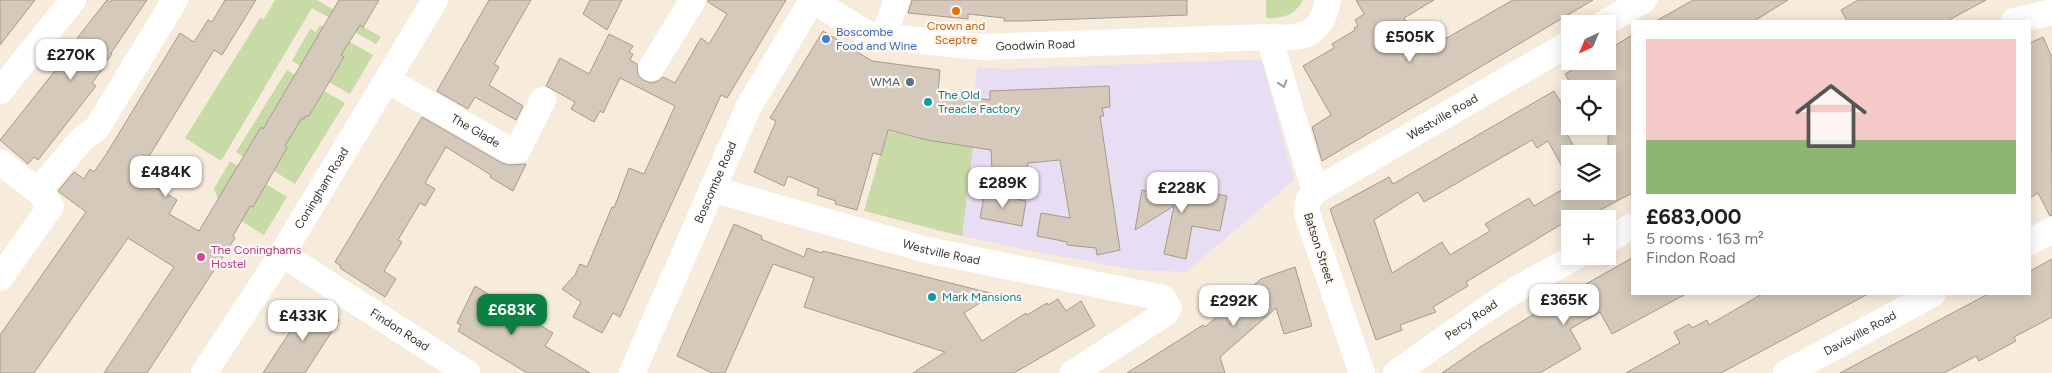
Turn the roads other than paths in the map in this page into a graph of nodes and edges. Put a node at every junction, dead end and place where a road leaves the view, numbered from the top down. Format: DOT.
graph roads {
  1 [pos="73,0"];
  2 [pos="175,0"];
  3 [pos="435,0"];
  4 [pos="693,0"];
  5 [pos="812,0"];
  6 [pos="897,0"];
  7 [pos="1328,0"];
  8 [pos="1644,0"];
  9 [pos="2052,12"];
  10 [pos="1616,16"];
  11 [pos="2018,20"];
  12 [pos="883,37"];
  13 [pos="1269,37"];
  14 [pos="1561,48"];
  15 [pos="651,68"];
  16 [pos="387,80"];
  17 [pos="0,92"];
  18 [pos="543,100"];
  19 [pos="0,162"];
  20 [pos="712,190"];
  21 [pos="38,191"];
  22 [pos="1315,191"];
  23 [pos="1631,227"];
  24 [pos="2052,230"];
  25 [pos="1616,235"];
  26 [pos="2031,241"];
  27 [pos="282,254"];
  28 [pos="1561,265"];
  29 [pos="0,278"];
  30 [pos="1931,295"];
  31 [pos="204,373"];
  32 [pos="467,373"];
  33 [pos="632,373"];
  34 [pos="1073,373"];
  35 [pos="1362,373"];
  36 [pos="1396,373"];
  37 [pos="1786,373"];
  1 -- 17 [label="street"];
  2 -- 21 [label="street"];
  3 -- 16 [label="street, Coningham Road"];
  4 -- 15 [label="street"];
  5 -- 12 [label="street, Goodwin Road"];
  5 -- 20 [label="street, Boscombe Road"];
  6 -- 12 [label="street"];
  7 -- 13 [label="street, Goodwin Road"];
  8 -- 10 [label="street"];
  9 -- 11 [label="street"];
  12 -- 13 [label="street, Goodwin Road"];
  13 -- 22 [label="street, one-way"];
  14 -- 22 [label="street, Westville Road"];
  16 -- 18 [label="street, The Glade"];
  16 -- 27 [label="street, Coningham Road"];
  19 -- 21 [label="street"];
  20 -- 33 [label="street, Boscombe Road"];
  20 -- 34 [label="street, Westville Road"];
  21 -- 29 [label="street"];
  22 -- 35 [label="street, Batson Street"];
  23 -- 25 [label="street"];
  24 -- 26 [label="street"];
  27 -- 31 [label="street, Coningham Road"];
  27 -- 32 [label="street, Findon Road"];
  28 -- 36 [label="street, Percy Road"];
  30 -- 37 [label="street, Davisville Road"];
}
